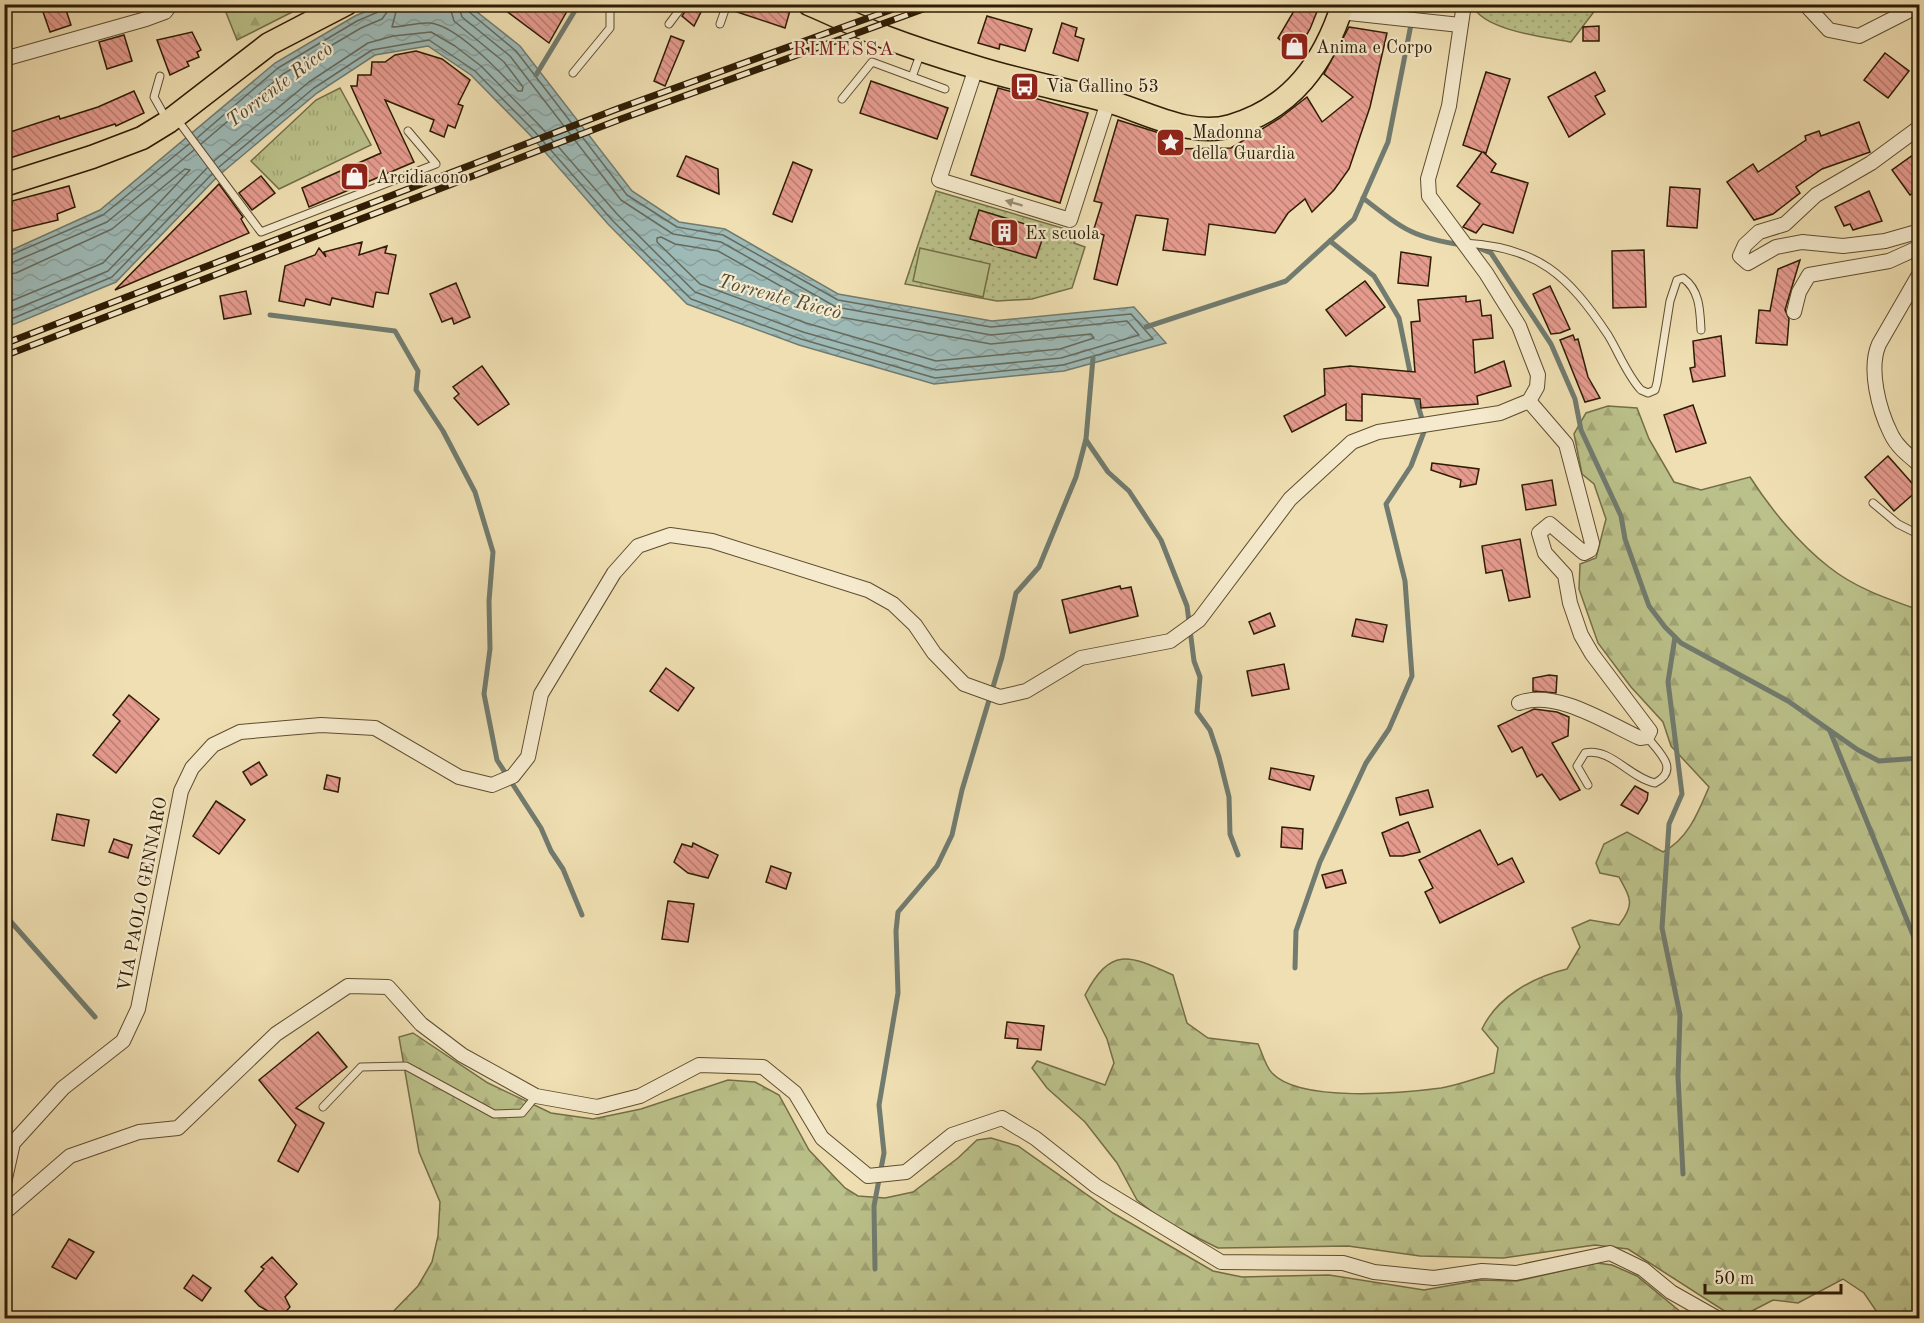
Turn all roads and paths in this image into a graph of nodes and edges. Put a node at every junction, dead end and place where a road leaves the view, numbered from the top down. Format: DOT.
graph roads {
  1 [pos="171,4"];
  2 [pos="346,4"];
  3 [pos="610,4"];
  4 [pos="684,4"];
  5 [pos="727,4"];
  6 [pos="809,4"];
  7 [pos="1464,4"];
  8 [pos="1805,4"];
  9 [pos="1920,5"];
  10 [pos="1342,8"];
  11 [pos="669,24"];
  12 [pos="720,24"];
  13 [pos="1455,25"];
  14 [pos="922,50"];
  15 [pos="4,60"];
  16 [pos="976,68"];
  17 [pos="573,73"];
  18 [pos="160,76"];
  19 [pos="912,77"];
  20 [pos="945,89"];
  21 [pos="842,99"];
  22 [pos="1108,102"];
  23 [pos="171,119"];
  24 [pos="1920,127"];
  25 [pos="408,131"];
  26 [pos="4,185"];
  27 [pos="1920,231"];
  28 [pos="1464,243"];
  29 [pos="1920,248"];
  30 [pos="1920,273"];
  31 [pos="1794,312"];
  32 [pos="1701,330"];
  33 [pos="1529,401"];
  34 [pos="1920,465"];
  35 [pos="1873,503"];
  36 [pos="1920,535"];
  37 [pos="1519,703"];
  38 [pos="1647,737"];
  39 [pos="1588,785"];
  40 [pos="536,1096"];
  41 [pos="323,1107"];
  42 [pos="4,1184"];
  43 [pos="4,1213"];
  44 [pos="1717,1318"];
  1 -- 15 [label="street"];
  2 -- 23 [label="main road"];
  3 -- 17 [label="lane"];
  4 -- 11 [label="lane"];
  5 -- 12 [label="lane"];
  6 -- 14 [label="main road"];
  7 -- 13 [label="street"];
  8 -- 9 [label="street"];
  10 -- 13 [label="street"];
  10 -- 22 [label="main road"];
  13 -- 28 [label="street"];
  14 -- 16 [label="main road"];
  14 -- 19 [label="lane"];
  16 -- 22 [label="main road"];
  22 -- 16 [label="street, one-way"];
  18 -- 23 [label="lane"];
  19 -- 20 [label="lane"];
  19 -- 21 [label="lane"];
  23 -- 25 [label="lane"];
  23 -- 26 [label="main road"];
  24 -- 27 [label="street"];
  28 -- 32 [label="lane"];
  28 -- 33 [label="street"];
  29 -- 31 [label="street"];
  30 -- 34 [label="street"];
  33 -- 38 [label="street"];
  33 -- 42 [label="street, VIA PAOLO GENNARO"];
  35 -- 36 [label="lane"];
  37 -- 38 [label="street"];
  38 -- 39 [label="lane"];
  40 -- 41 [label="lane"];
  40 -- 43 [label="street"];
  40 -- 44 [label="street"];
}
